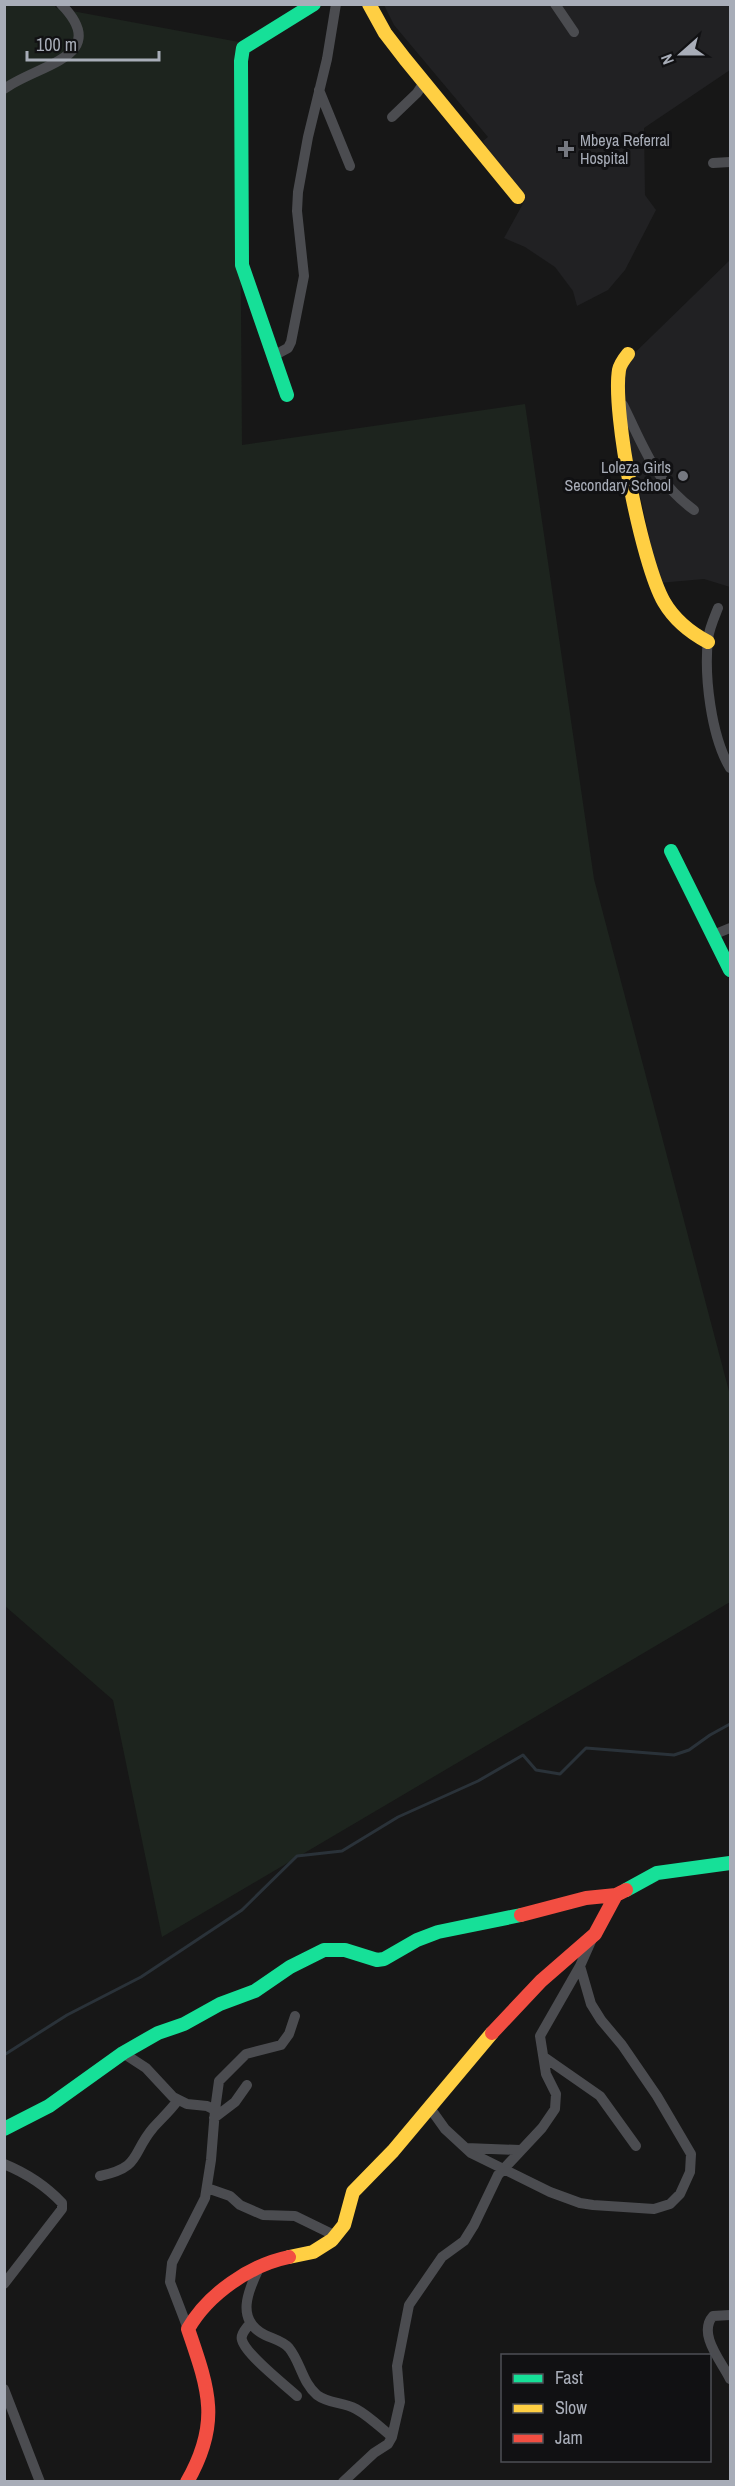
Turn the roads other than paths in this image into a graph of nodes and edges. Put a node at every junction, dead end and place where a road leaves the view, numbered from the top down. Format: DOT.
graph roads {
  1 [pos="61,4"];
  2 [pos="314,4"];
  3 [pos="336,4"];
  4 [pos="369,4"];
  5 [pos="555,4"];
  6 [pos="574,32"];
  7 [pos="425,81"];
  8 [pos="4,89"];
  9 [pos="319,90"];
  10 [pos="392,117"];
  11 [pos="730,162"];
  12 [pos="712,163"];
  13 [pos="350,165"];
  14 [pos="518,197"];
  15 [pos="627,354"];
  16 [pos="275,355"];
  17 [pos="287,395"];
  18 [pos="620,400"];
  19 [pos="694,510"];
  20 [pos="718,608"];
  21 [pos="708,642"];
  22 [pos="730,768"];
  23 [pos="671,851"];
  24 [pos="730,928"];
  25 [pos="713,935"];
  26 [pos="730,970"];
  27 [pos="730,1863"];
  28 [pos="616,1895"];
  29 [pos="595,1934"];
  30 [pos="580,1966"];
  31 [pos="295,2016"];
  32 [pos="123,2053"];
  33 [pos="544,2057"];
  34 [pos="247,2085"];
  35 [pos="178,2100"];
  36 [pos="430,2108"];
  37 [pos="214,2114"];
  38 [pos="4,2129"];
  39 [pos="636,2146"];
  40 [pos="466,2148"];
  41 [pos="520,2150"];
  42 [pos="4,2164"];
  43 [pos="503,2168"];
  44 [pos="100,2176"];
  45 [pos="207,2188"];
  46 [pos="336,2236"];
  47 [pos="261,2265"];
  48 [pos="4,2284"];
  49 [pos="730,2315"];
  50 [pos="250,2323"];
  51 [pos="188,2329"];
  52 [pos="730,2379"];
  53 [pos="4,2389"];
  54 [pos="297,2396"];
  55 [pos="392,2437"];
  56 [pos="40,2481"];
  57 [pos="187,2481"];
  58 [pos="343,2481"];
  1 -- 8 [label="street"];
  2 -- 16 [label="street"];
  3 -- 9 [label="street"];
  4 -- 7 [label="street"];
  5 -- 6 [label="street"];
  7 -- 10 [label="street"];
  7 -- 14 [label="street"];
  9 -- 13 [label="street"];
  9 -- 16 [label="street"];
  11 -- 12 [label="street"];
  15 -- 18 [label="street"];
  16 -- 17 [label="street"];
  18 -- 19 [label="street"];
  18 -- 21 [label="street"];
  20 -- 21 [label="street"];
  21 -- 22 [label="street"];
  23 -- 25 [label="street"];
  24 -- 25 [label="street"];
  25 -- 26 [label="street"];
  27 -- 28 [label="street"];
  28 -- 29 [label="street"];
  28 -- 32 [label="street"];
  29 -- 30 [label="street"];
  29 -- 36 [label="street"];
  30 -- 33 [label="street"];
  30 -- 43 [label="street"];
  31 -- 37 [label="street"];
  32 -- 35 [label="street"];
  32 -- 38 [label="street"];
  33 -- 39 [label="street"];
  33 -- 41 [label="street"];
  34 -- 37 [label="street"];
  35 -- 37 [label="street"];
  35 -- 44 [label="street"];
  36 -- 40 [label="street"];
  36 -- 46 [label="street"];
  37 -- 45 [label="street"];
  40 -- 41 [label="street"];
  40 -- 43 [label="street"];
  41 -- 43 [label="street"];
  42 -- 48 [label="street"];
  43 -- 55 [label="street"];
  45 -- 46 [label="street"];
  45 -- 51 [label="street"];
  46 -- 47 [label="street"];
  47 -- 50 [label="street"];
  47 -- 51 [label="street"];
  49 -- 52 [label="street"];
  50 -- 54 [label="street"];
  50 -- 55 [label="street"];
  51 -- 57 [label="street"];
  53 -- 56 [label="street"];
  55 -- 58 [label="street"];
}
